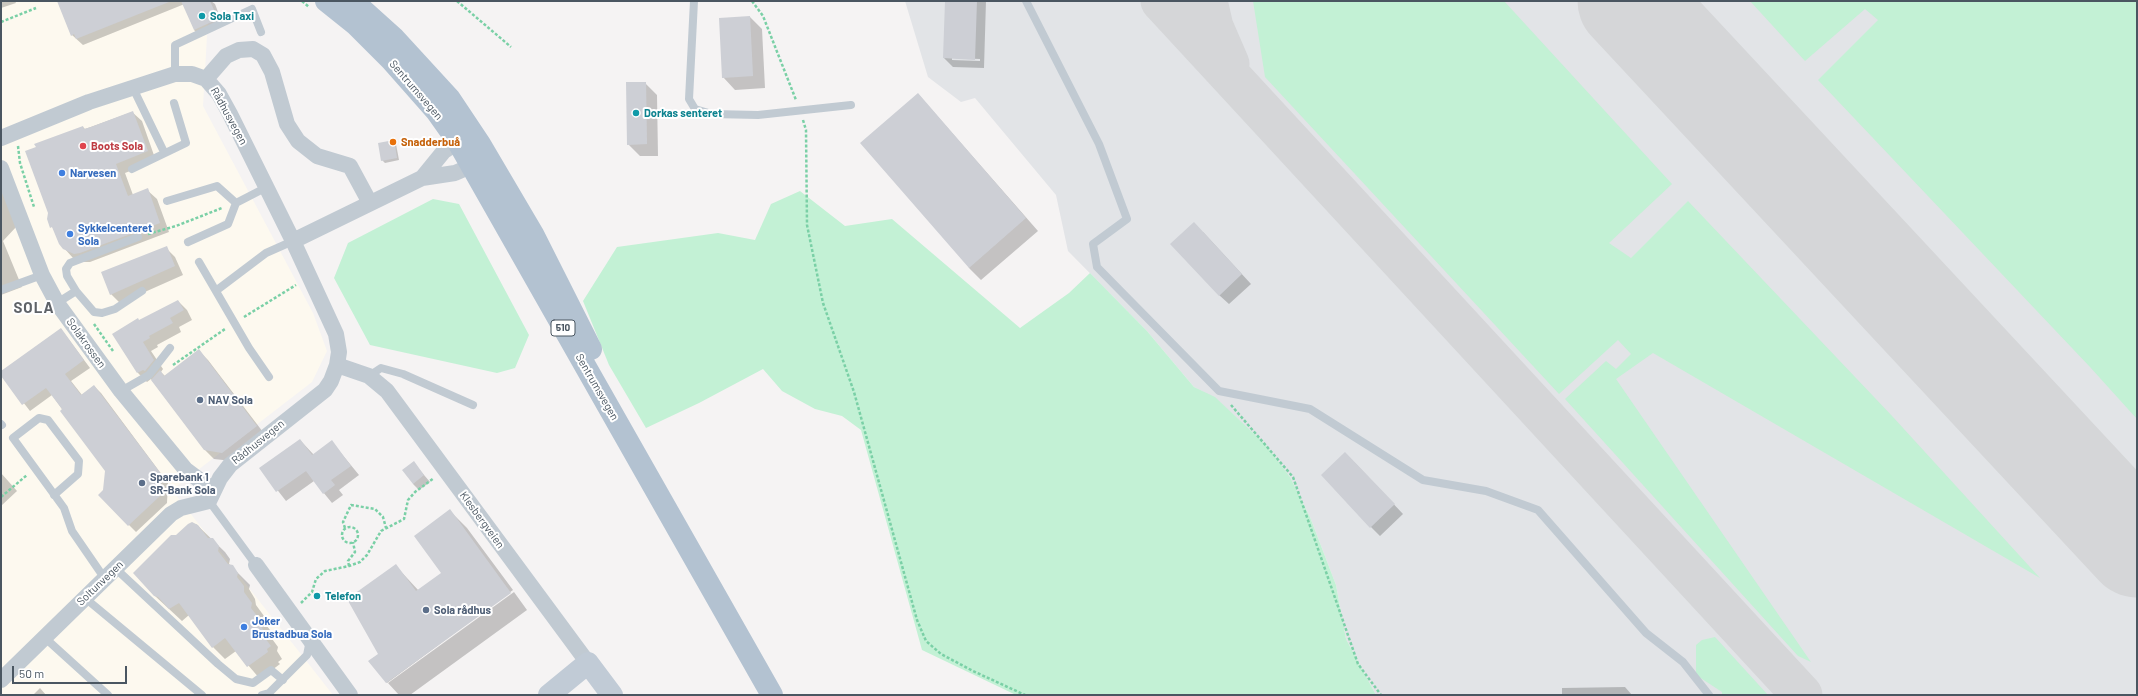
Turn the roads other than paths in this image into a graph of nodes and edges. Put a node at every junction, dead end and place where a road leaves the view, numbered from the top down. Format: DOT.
graph roads {
  1 [pos="326,1"];
  2 [pos="353,1"];
  3 [pos="694,1"];
  4 [pos="1026,1"];
  5 [pos="261,32"];
  6 [pos="175,74"];
  7 [pos="206,78"];
  8 [pos="133,88"];
  9 [pos="174,103"];
  10 [pos="851,105"];
  11 [pos="1,138"];
  12 [pos="458,142"];
  13 [pos="480,144"];
  14 [pos="164,152"];
  15 [pos="471,166"];
  16 [pos="1,168"];
  17 [pos="132,169"];
  18 [pos="422,178"];
  19 [pos="267,187"];
  20 [pos="167,201"];
  21 [pos="236,203"];
  22 [pos="370,203"];
  23 [pos="138,237"];
  24 [pos="293,241"];
  25 [pos="188,242"];
  26 [pos="199,262"];
  27 [pos="42,275"];
  28 [pos="1,290"];
  29 [pos="217,290"];
  30 [pos="76,291"];
  31 [pos="142,291"];
  32 [pos="56,302"];
  33 [pos="170,348"];
  34 [pos="337,365"];
  35 [pos="369,376"];
  36 [pos="268,377"];
  37 [pos="121,391"];
  38 [pos="473,405"];
  39 [pos="54,495"];
  40 [pos="211,496"];
  41 [pos="256,565"];
  42 [pos="110,573"];
  43 [pos="85,598"];
  44 [pos="44,637"];
  45 [pos="310,640"];
  46 [pos="588,663"];
  47 [pos="1,680"];
  48 [pos="283,680"];
  49 [pos="108,695"];
  50 [pos="202,695"];
  51 [pos="262,695"];
  52 [pos="350,695"];
  53 [pos="549,695"];
  54 [pos="612,695"];
  55 [pos="772,695"];
  56 [pos="789,695"];
  57 [pos="1709,695"];
  1 -- 12 [label="main road, Sentrumsvegen / 510"];
  2 -- 13 [label="main road, Sentrumsvegen / 510"];
  3 -- 10 [label="lane"];
  4 -- 57 [label="lane"];
  5 -- 6 [label="lane"];
  6 -- 7 [label="street"];
  6 -- 8 [label="street"];
  7 -- 19 [label="street, Rådhusvegen"];
  7 -- 22 [label="street"];
  8 -- 11 [label="street"];
  8 -- 14 [label="lane"];
  9 -- 14 [label="lane"];
  12 -- 13 [label="street"];
  12 -- 15 [label="main road, Sentrumsvegen / 510"];
  12 -- 18 [label="street"];
  13 -- 15 [label="street"];
  13 -- 56 [label="main road, Sentrumsvegen / 510"];
  14 -- 17 [label="lane"];
  15 -- 18 [label="street"];
  15 -- 55 [label="main road, Sentrumsvegen / 510"];
  16 -- 27 [label="street, Solakrossen"];
  18 -- 22 [label="street"];
  19 -- 21 [label="lane"];
  19 -- 24 [label="street, Rådhusvegen"];
  20 -- 21 [label="lane"];
  21 -- 25 [label="lane"];
  22 -- 24 [label="street"];
  23 -- 30 [label="lane"];
  24 -- 29 [label="lane"];
  24 -- 34 [label="street, Rådhusvegen"];
  26 -- 29 [label="lane"];
  27 -- 28 [label="lane"];
  27 -- 32 [label="street, Solakrossen"];
  29 -- 36 [label="lane"];
  30 -- 31 [label="lane"];
  30 -- 32 [label="lane"];
  32 -- 37 [label="street, Solakrossen"];
  33 -- 37 [label="lane"];
  34 -- 35 [label="street, Klesbergveien"];
  34 -- 40 [label="street, Rådhusvegen"];
  35 -- 38 [label="lane"];
  35 -- 46 [label="street, Klesbergveien"];
  37 -- 40 [label="street, Solakrossen"];
  39 -- 39 [label="lane"];
  39 -- 42 [label="lane"];
  40 -- 41 [label="lane"];
  40 -- 42 [label="street, Soltunvegen"];
  41 -- 45 [label="street"];
  42 -- 43 [label="street, Soltunvegen"];
  42 -- 48 [label="lane"];
  43 -- 44 [label="street, Soltunvegen"];
  43 -- 50 [label="lane"];
  44 -- 47 [label="street, Soltunvegen"];
  44 -- 49 [label="lane"];
  45 -- 48 [label="lane"];
  45 -- 52 [label="street"];
  46 -- 53 [label="street"];
  46 -- 54 [label="street, Klesbergveien"];
  48 -- 51 [label="lane"];
}
